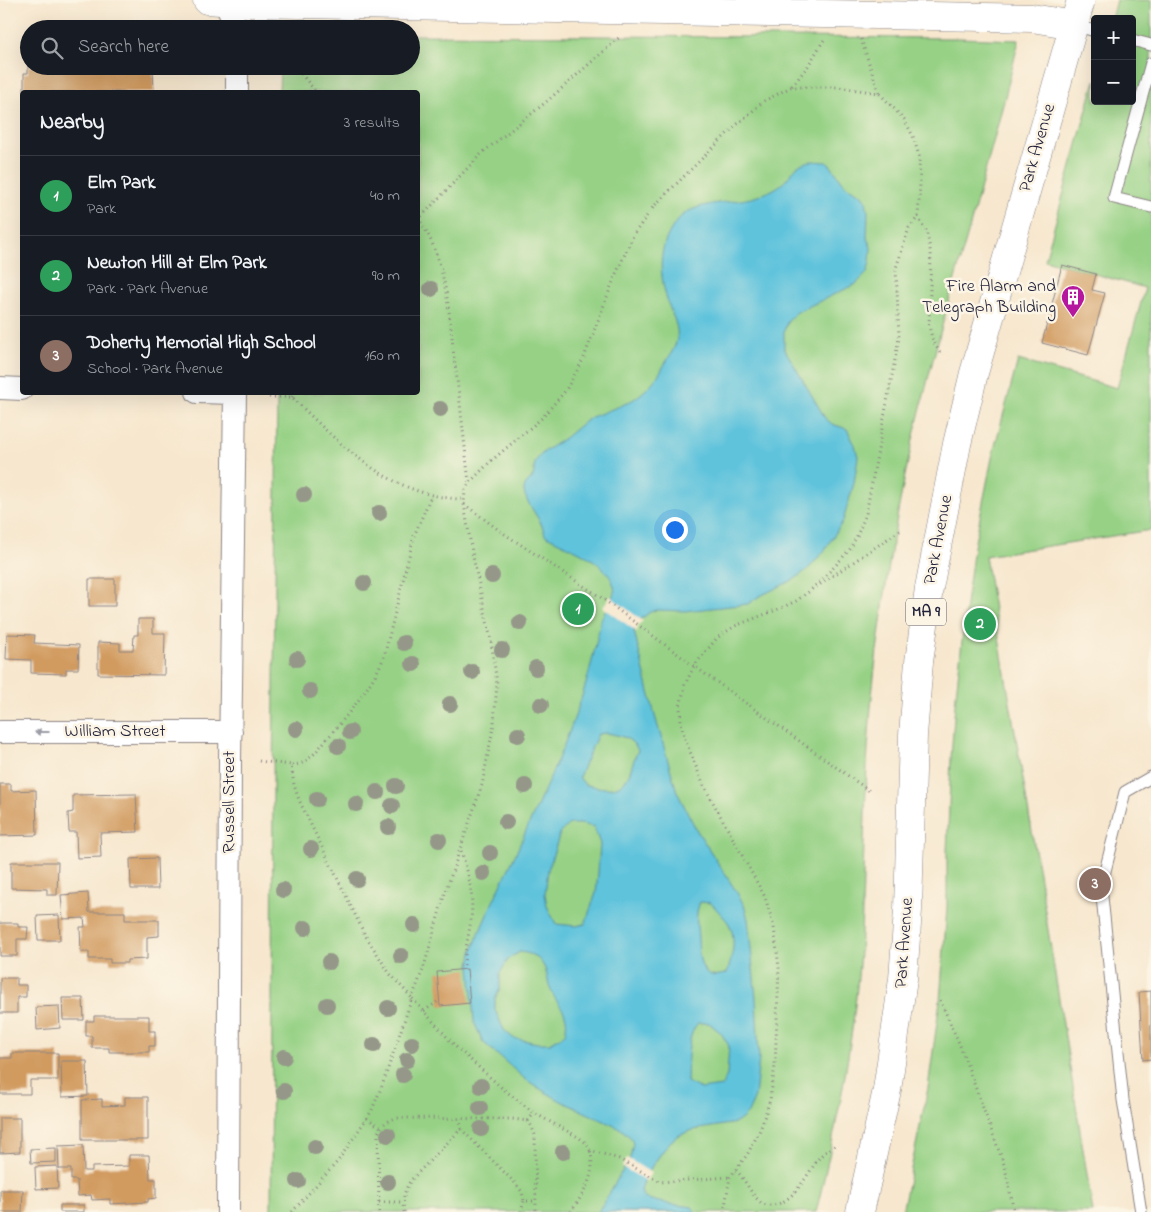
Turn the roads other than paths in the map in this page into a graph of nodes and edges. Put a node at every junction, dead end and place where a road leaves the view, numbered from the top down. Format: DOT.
graph roads {
  1 [pos="219,1"];
  2 [pos="371,3"];
  3 [pos="558,4"];
  4 [pos="855,16"];
  5 [pos="1083,19"];
  6 [pos="231,20"];
  7 [pos="1136,41"];
  8 [pos="1151,45"];
  9 [pos="1151,63"];
  10 [pos="237,75"];
  11 [pos="237,90"];
  12 [pos="1151,207"];
  13 [pos="0,388"];
  14 [pos="20,388"];
  15 [pos="236,395"];
  16 [pos="0,732"];
  17 [pos="231,732"];
  18 [pos="1151,777"];
  19 [pos="228,1212"];
  20 [pos="860,1212"];
  21 [pos="1141,1212"];
  1 -- 2 [label="main road"];
  1 -- 6 [label="street"];
  2 -- 3 [label="main road"];
  3 -- 4 [label="main road"];
  4 -- 5 [label="main road"];
  5 -- 20 [label="main road, Park Avenue / MA 9"];
  7 -- 8 [label="lane"];
  9 -- 12 [label="lane"];
  10 -- 11 [label="street"];
  13 -- 14 [label="street"];
  15 -- 17 [label="street, Russell Street"];
  17 -- 16 [label="street, William Street, one-way"];
  17 -- 19 [label="street, Russell Street"];
  18 -- 21 [label="lane"];
}
